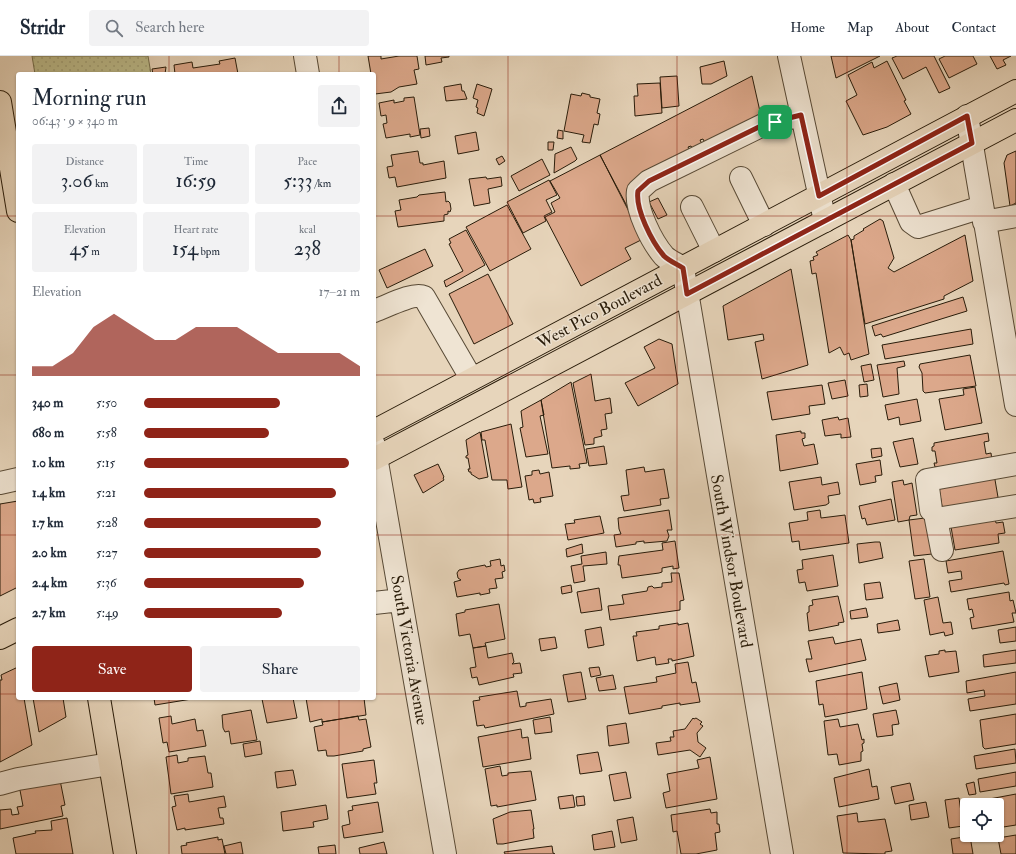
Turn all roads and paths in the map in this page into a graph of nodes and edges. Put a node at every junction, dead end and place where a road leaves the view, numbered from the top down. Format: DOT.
graph roads {
  1 [pos="304,56"];
  2 [pos="789,56"];
  3 [pos="308,72"];
  4 [pos="1016,91"];
  5 [pos="0,102"];
  6 [pos="801,115"];
  7 [pos="967,116"];
  8 [pos="1016,120"];
  9 [pos="972,143"];
  10 [pos="741,178"];
  11 [pos="894,184"];
  12 [pos="819,196"];
  13 [pos="16,199"];
  14 [pos="692,207"];
  15 [pos="983,214"];
  16 [pos="1016,216"];
  17 [pos="825,221"];
  18 [pos="764,225"];
  19 [pos="714,251"];
  20 [pos="683,268"];
  21 [pos="687,294"];
  22 [pos="376,310"];
  23 [pos="471,378"];
  24 [pos="1016,405"];
  25 [pos="376,430"];
  26 [pos="376,453"];
  27 [pos="376,460"];
  28 [pos="1016,464"];
  29 [pos="16,479"];
  30 [pos="0,483"];
  31 [pos="1016,506"];
  32 [pos="931,510"];
  33 [pos="942,550"];
  34 [pos="401,600"];
  35 [pos="376,603"];
  36 [pos="16,630"];
  37 [pos="0,638"];
  38 [pos="99,700"];
  39 [pos="110,764"];
  40 [pos="0,784"];
  41 [pos="125,854"];
  42 [pos="445,854"];
  43 [pos="782,854"];
  1 -- 3 [label="street"];
  2 -- 6 [label="street"];
  4 -- 7 [label="main road, West Pico Boulevard"];
  5 -- 13 [label="main road"];
  6 -- 12 [label="street"];
  6 -- 20 [label="street"];
  7 -- 9 [label="street"];
  7 -- 12 [label="main road, West Pico Boulevard"];
  8 -- 9 [label="main road, West Pico Boulevard"];
  9 -- 11 [label="main road, West Pico Boulevard"];
  9 -- 15 [label="street"];
  10 -- 18 [label="street"];
  11 -- 15 [label="street"];
  11 -- 17 [label="main road, West Pico Boulevard"];
  12 -- 17 [label="street"];
  12 -- 18 [label="main road, West Pico Boulevard"];
  14 -- 19 [label="street"];
  15 -- 16 [label="street"];
  15 -- 24 [label="street"];
  17 -- 21 [label="main road, West Pico Boulevard"];
  18 -- 19 [label="main road, West Pico Boulevard"];
  19 -- 20 [label="main road, West Pico Boulevard"];
  20 -- 21 [label="street, South Windsor Boulevard"];
  20 -- 23 [label="main road, West Pico Boulevard"];
  21 -- 26 [label="main road, West Pico Boulevard"];
  21 -- 43 [label="street, South Windsor Boulevard"];
  22 -- 23 [label="street"];
  23 -- 25 [label="main road, West Pico Boulevard"];
  27 -- 34 [label="street, South Victoria Avenue"];
  28 -- 32 [label="street"];
  29 -- 30 [label="street"];
  31 -- 33 [label="street"];
  34 -- 35 [label="street"];
  34 -- 42 [label="street, South Victoria Avenue"];
  36 -- 37 [label="main road"];
  38 -- 39 [label="main road"];
  39 -- 40 [label="street"];
  39 -- 41 [label="main road"];
}
